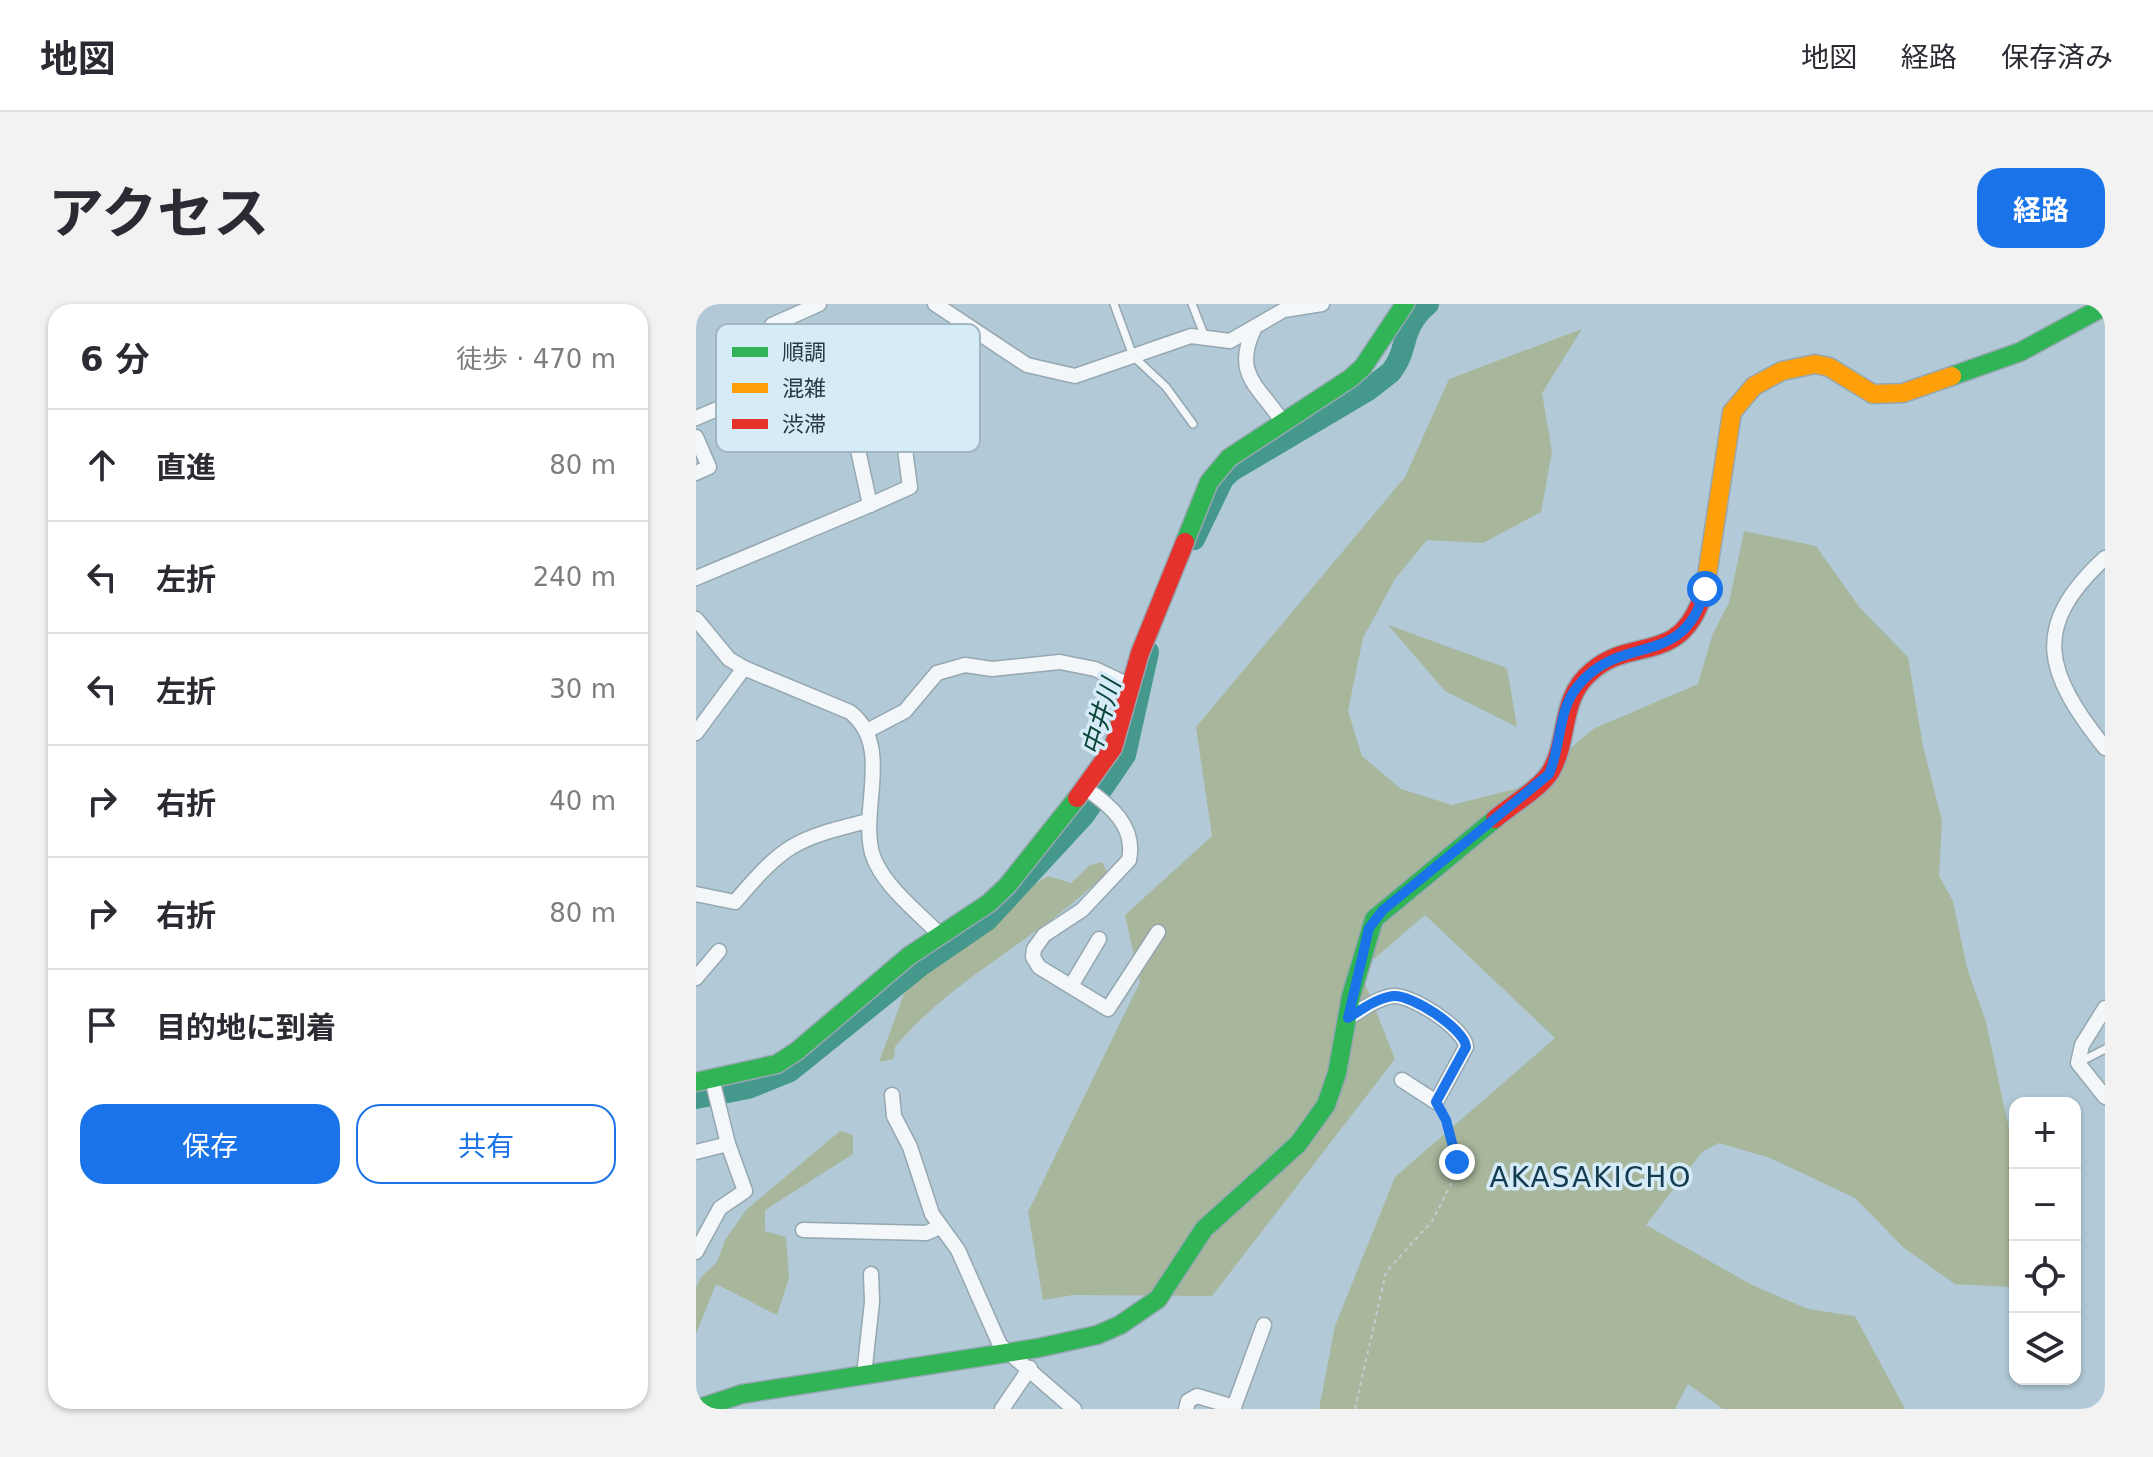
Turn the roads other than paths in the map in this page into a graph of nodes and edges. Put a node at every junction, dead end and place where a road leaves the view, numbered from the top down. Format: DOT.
graph roads {
  1 [pos="819,304"];
  2 [pos="935,304"];
  3 [pos="1114,304"];
  4 [pos="1192,304"];
  5 [pos="1322,304"];
  6 [pos="1405,304"];
  7 [pos="2105,306"];
  8 [pos="774,324"];
  9 [pos="965,324"];
  10 [pos="1254,329"];
  11 [pos="980,334"];
  12 [pos="1206,339"];
  13 [pos="1133,356"];
  14 [pos="716,410"];
  15 [pos="696,418"];
  16 [pos="1283,423"];
  17 [pos="1193,424"];
  18 [pos="696,437"];
  19 [pos="859,452"];
  20 [pos="905,452"];
  21 [pos="696,473"];
  22 [pos="870,505"];
  23 [pos="2105,558"];
  24 [pos="696,578"];
  25 [pos="696,619"];
  26 [pos="712,639"];
  27 [pos="696,646"];
  28 [pos="744,668"];
  29 [pos="1131,686"];
  30 [pos="867,731"];
  31 [pos="696,733"];
  32 [pos="2105,748"];
  33 [pos="1088,790"];
  34 [pos="868,821"];
  35 [pos="696,894"];
  36 [pos="1158,932"];
  37 [pos="939,934"];
  38 [pos="1099,939"];
  39 [pos="719,951"];
  40 [pos="696,978"];
  41 [pos="1071,986"];
  42 [pos="2105,1008"];
  43 [pos="1348,1018"];
  44 [pos="2105,1049"];
  45 [pos="2078,1063"];
  46 [pos="1402,1080"];
  47 [pos="707,1082"];
  48 [pos="892,1095"];
  49 [pos="2105,1097"];
  50 [pos="728,1144"];
  51 [pos="696,1152"];
  52 [pos="940,1227"];
  53 [pos="803,1230"];
  54 [pos="696,1252"];
  55 [pos="871,1274"];
  56 [pos="1264,1325"];
  57 [pos="1011,1352"];
  58 [pos="1030,1368"];
  59 [pos="864,1375"];
  60 [pos="697,1409"];
  61 [pos="1002,1409"];
  62 [pos="1074,1409"];
  63 [pos="1186,1409"];
  1 -- 8 [label="street"];
  2 -- 9 [label="street"];
  3 -- 13 [label="lane"];
  4 -- 12 [label="lane"];
  5 -- 10 [label="street"];
  6 -- 16 [label="street"];
  7 -- 43 [label="street"];
  10 -- 12 [label="street"];
  10 -- 16 [label="street"];
  11 -- 13 [label="street"];
  12 -- 13 [label="street"];
  13 -- 17 [label="lane"];
  14 -- 15 [label="street"];
  16 -- 29 [label="street"];
  18 -- 21 [label="street"];
  19 -- 22 [label="street"];
  20 -- 22 [label="street"];
  22 -- 24 [label="street"];
  23 -- 32 [label="street"];
  25 -- 26 [label="street"];
  26 -- 27 [label="street"];
  26 -- 28 [label="street"];
  28 -- 30 [label="street"];
  28 -- 31 [label="street"];
  29 -- 30 [label="street"];
  29 -- 33 [label="street"];
  30 -- 34 [label="street"];
  33 -- 37 [label="street"];
  33 -- 41 [label="street"];
  34 -- 35 [label="street"];
  34 -- 37 [label="street"];
  36 -- 41 [label="street"];
  37 -- 47 [label="street"];
  38 -- 41 [label="street"];
  39 -- 40 [label="street"];
  42 -- 45 [label="street"];
  43 -- 46 [label="street"];
  43 -- 57 [label="street"];
  44 -- 45 [label="lane"];
  45 -- 49 [label="street"];
  47 -- 50 [label="street"];
  48 -- 52 [label="street"];
  50 -- 51 [label="street"];
  50 -- 54 [label="street"];
  52 -- 53 [label="street"];
  52 -- 57 [label="street"];
  55 -- 59 [label="street"];
  56 -- 63 [label="street"];
  57 -- 58 [label="street"];
  57 -- 59 [label="street"];
  58 -- 61 [label="street"];
  58 -- 62 [label="street"];
  59 -- 60 [label="street"];
}
